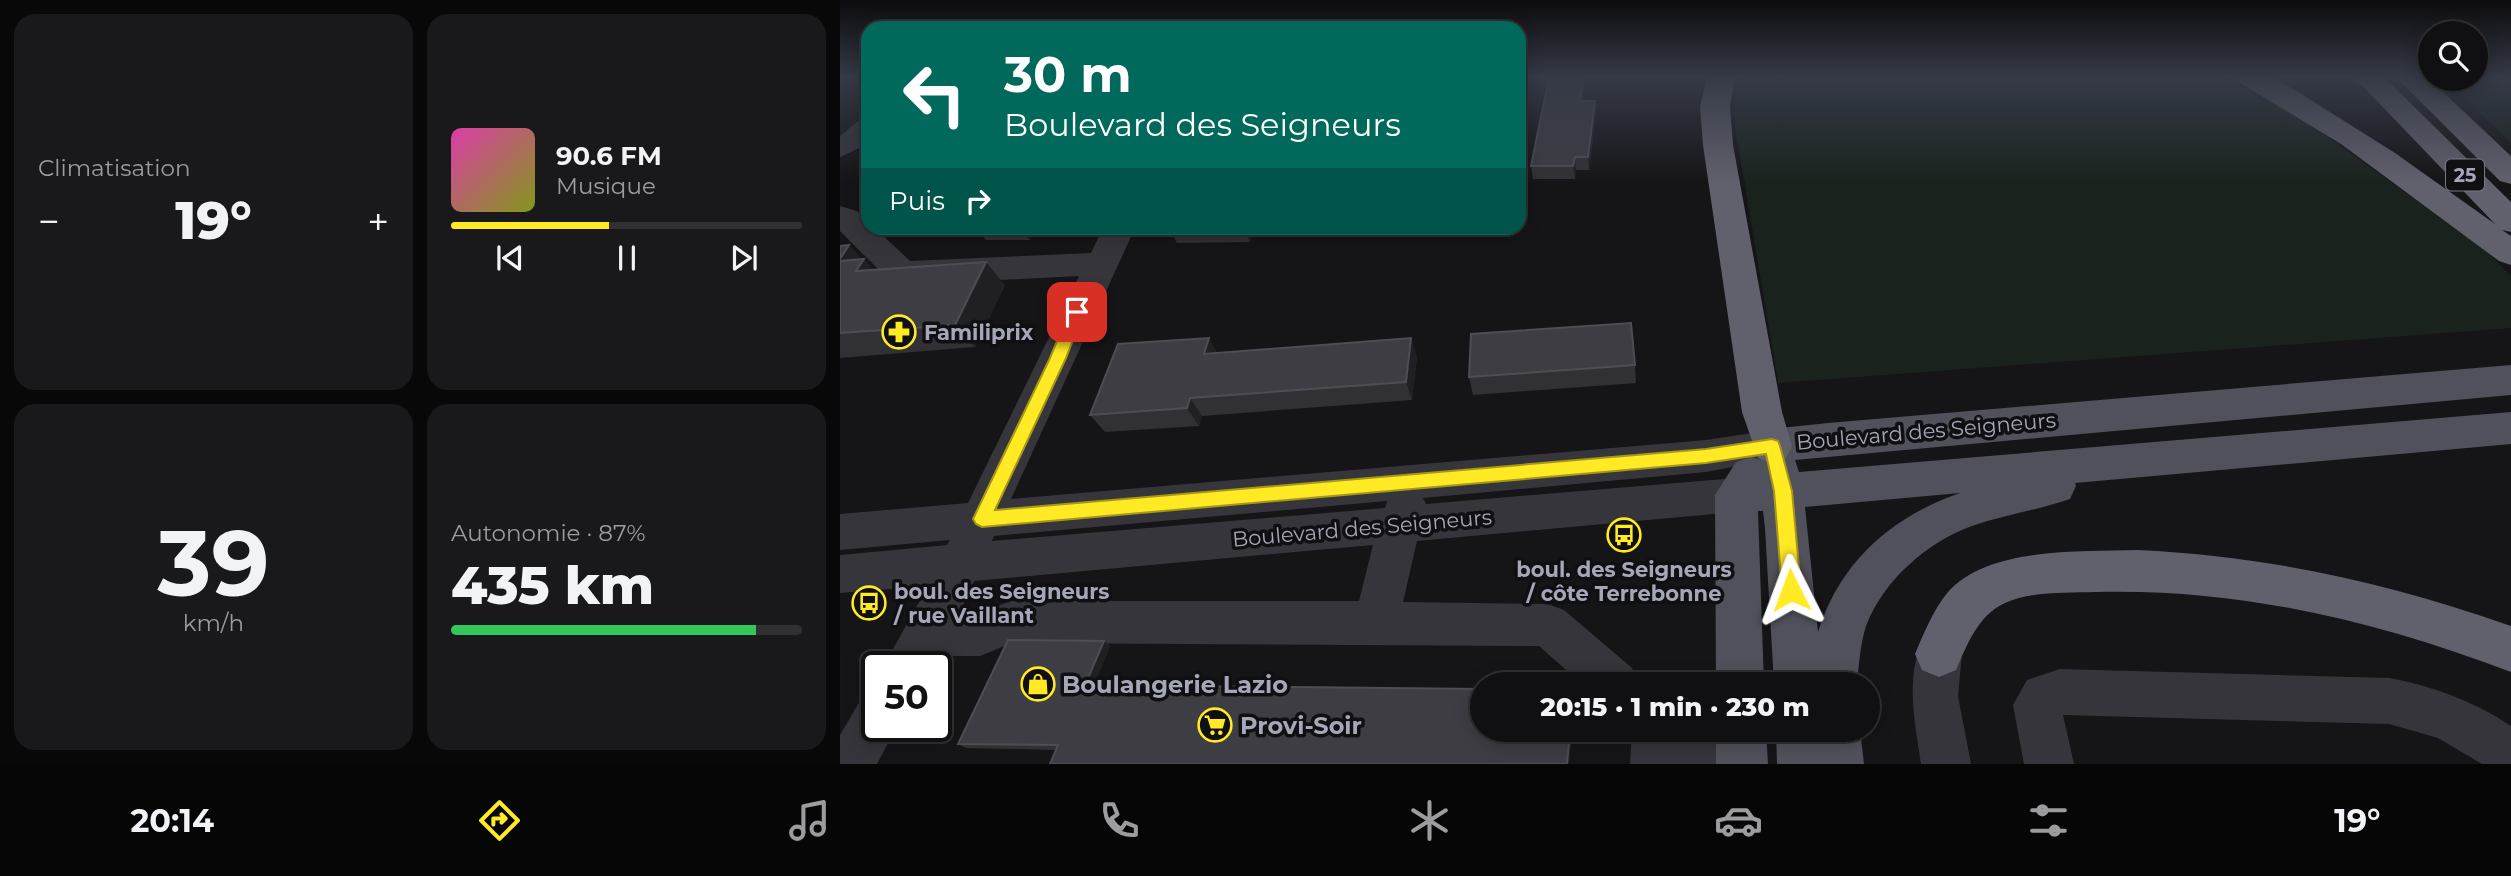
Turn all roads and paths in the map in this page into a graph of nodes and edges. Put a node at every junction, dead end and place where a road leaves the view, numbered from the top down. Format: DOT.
graph roads {
  1 [pos="1715,113"];
  2 [pos="2316,113"];
  3 [pos="2403,113"];
  4 [pos="2447,113"];
  5 [pos="861,132"];
  6 [pos="840,148"];
  7 [pos="2511,174"];
  8 [pos="840,216"];
  9 [pos="2511,221"];
  10 [pos="861,233"];
  11 [pos="863,235"];
  12 [pos="1115,235"];
  13 [pos="2511,253"];
  14 [pos="1100,264"];
  15 [pos="2511,380"];
  16 [pos="2511,428"];
  17 [pos="1772,446"];
  18 [pos="2130,462"];
  19 [pos="1408,482"];
  20 [pos="1783,491"];
  21 [pos="1736,495"];
  22 [pos="982,519"];
  23 [pos="1404,524"];
  24 [pos="840,531"];
  25 [pos="960,564"];
  26 [pos="840,574"];
  27 [pos="1376,622"];
  28 [pos="2511,649"];
  29 [pos="915,651"];
  30 [pos="1939,654"];
  31 [pos="1602,672"];
  32 [pos="1740,672"];
  33 [pos="1797,672"];
  34 [pos="1834,672"];
  35 [pos="863,742"];
  36 [pos="1741,742"];
  37 [pos="1802,742"];
  38 [pos="1836,742"];
  39 [pos="1656,752"];
  40 [pos="2511,757"];
  41 [pos="850,764"];
  42 [pos="1713,764"];
  43 [pos="1742,764"];
  44 [pos="1803,764"];
  45 [pos="1838,764"];
  46 [pos="1945,764"];
  47 [pos="2049,764"];
  1 -- 17 [label="highway"];
  2 -- 13 [label="highway"];
  3 -- 9 [label="highway, 25"];
  4 -- 7 [label="highway, 25"];
  5 -- 6 [label="street"];
  8 -- 10 [label="street"];
  11 -- 14 [label="street"];
  12 -- 14 [label="street"];
  14 -- 22 [label="street"];
  15 -- 17 [label="main road, Boulevard des Seigneurs"];
  16 -- 18 [label="main road, Boulevard des Seigneurs"];
  17 -- 19 [label="street, Boulevard des Seigneurs"];
  17 -- 20 [label="main road"];
  17 -- 21 [label="main road"];
  18 -- 20 [label="main road, Boulevard des Seigneurs"];
  18 -- 34 [label="main road"];
  19 -- 22 [label="street, Boulevard des Seigneurs"];
  19 -- 23 [label="street"];
  20 -- 21 [label="main road, Boulevard des Seigneurs"];
  20 -- 33 [label="main road"];
  21 -- 23 [label="street, Boulevard des Seigneurs"];
  21 -- 32 [label="main road"];
  22 -- 24 [label="street, Boulevard des Seigneurs"];
  22 -- 25 [label="street"];
  23 -- 25 [label="street, Boulevard des Seigneurs"];
  23 -- 27 [label="street"];
  25 -- 26 [label="street, Boulevard des Seigneurs"];
  25 -- 29 [label="street"];
  27 -- 29 [label="street"];
  27 -- 31 [label="street"];
  28 -- 30 [label="highway"];
  30 -- 46 [label="street"];
  35 -- 41 [label="street"];
  36 -- 43 [label="main road"];
  37 -- 44 [label="main road"];
  38 -- 45 [label="main road"];
  39 -- 42 [label="street"];
  40 -- 47 [label="street"];
}
